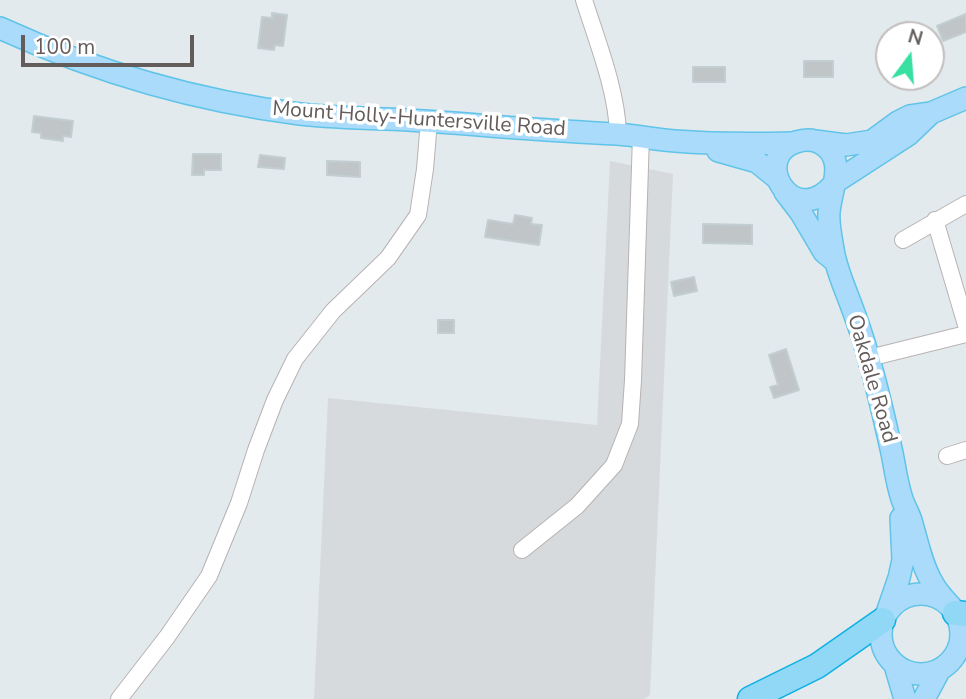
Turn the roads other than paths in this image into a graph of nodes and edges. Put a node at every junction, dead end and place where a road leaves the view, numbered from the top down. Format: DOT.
graph roads {
  1 [pos="584,0"];
  2 [pos="0,28"];
  3 [pos="966,99"];
  4 [pos="931,113"];
  5 [pos="429,121"];
  6 [pos="618,134"];
  7 [pos="641,136"];
  8 [pos="815,141"];
  9 [pos="791,144"];
  10 [pos="833,184"];
  11 [pos="781,186"];
  12 [pos="966,204"];
  13 [pos="935,220"];
  14 [pos="903,240"];
  15 [pos="835,261"];
  16 [pos="966,325"];
  17 [pos="966,334"];
  18 [pos="869,358"];
  19 [pos="966,450"];
  20 [pos="947,456"];
  21 [pos="902,498"];
  22 [pos="522,550"];
  23 [pos="958,612"];
  24 [pos="885,617"];
  25 [pos="895,665"];
  26 [pos="940,669"];
  27 [pos="119,699"];
  28 [pos="750,699"];
  29 [pos="905,699"];
  30 [pos="924,699"];
  1 -- 6 [label="street"];
  2 -- 5 [label="main road, Mount Holly-Huntersville Road"];
  3 -- 4 [label="main road"];
  4 -- 8 [label="main road"];
  4 -- 10 [label="main road"];
  5 -- 6 [label="main road, Mount Holly-Huntersville Road"];
  5 -- 27 [label="street"];
  6 -- 7 [label="main road, Mount Holly-Huntersville Road"];
  7 -- 9 [label="main road, Mount Holly-Huntersville Road"];
  7 -- 11 [label="main road, Mount Holly-Huntersville Road"];
  7 -- 22 [label="street"];
  8 -- 9 [label="main road"];
  8 -- 10 [label="main road"];
  9 -- 11 [label="main road"];
  10 -- 11 [label="main road"];
  10 -- 15 [label="main road, Oakdale Road"];
  11 -- 15 [label="main road, Oakdale Road"];
  12 -- 13 [label="street"];
  13 -- 14 [label="street"];
  13 -- 16 [label="street"];
  15 -- 18 [label="main road, Oakdale Road"];
  17 -- 18 [label="street"];
  18 -- 21 [label="main road, Oakdale Road"];
  19 -- 20 [label="street"];
  21 -- 23 [label="main road, Oakdale Road"];
  21 -- 24 [label="main road, Oakdale Road"];
  23 -- 24 [label="main road"];
  23 -- 26 [label="main road"];
  24 -- 25 [label="main road"];
  24 -- 28 [label="highway"];
  25 -- 26 [label="main road"];
  25 -- 29 [label="main road"];
  26 -- 30 [label="main road"];
}
